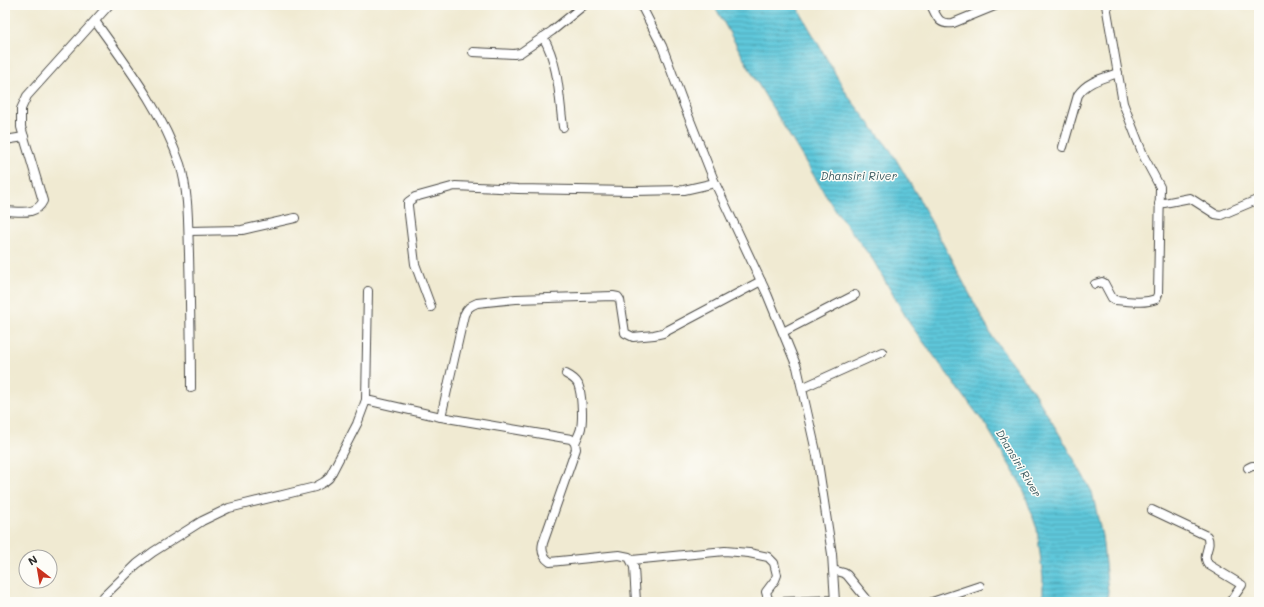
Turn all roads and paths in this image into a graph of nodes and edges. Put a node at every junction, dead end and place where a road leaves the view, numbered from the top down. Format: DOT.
graph roads {
  1 [pos="109,5"];
  2 [pos="584,5"];
  3 [pos="641,5"];
  4 [pos="931,5"];
  5 [pos="997,5"];
  6 [pos="1106,5"];
  7 [pos="95,21"];
  8 [pos="543,38"];
  9 [pos="473,52"];
  10 [pos="1118,73"];
  11 [pos="563,127"];
  12 [pos="24,137"];
  13 [pos="5,140"];
  14 [pos="1063,147"];
  15 [pos="715,182"];
  16 [pos="1259,199"];
  17 [pos="1159,204"];
  18 [pos="5,211"];
  19 [pos="295,218"];
  20 [pos="189,231"];
  21 [pos="761,281"];
  22 [pos="1096,284"];
  23 [pos="368,291"];
  24 [pos="855,296"];
  25 [pos="431,307"];
  26 [pos="783,332"];
  27 [pos="882,352"];
  28 [pos="566,374"];
  29 [pos="191,388"];
  30 [pos="802,388"];
  31 [pos="366,400"];
  32 [pos="441,417"];
  33 [pos="575,443"];
  34 [pos="1259,466"];
  35 [pos="1248,468"];
  36 [pos="1152,510"];
  37 [pos="632,560"];
  38 [pos="833,570"];
  39 [pos="980,586"];
  40 [pos="835,601"];
  41 [pos="98,602"];
  42 [pos="636,602"];
  43 [pos="772,602"];
  44 [pos="780,602"];
  45 [pos="869,602"];
  46 [pos="932,602"];
  47 [pos="1230,602"];
  1 -- 7 [label="street"];
  2 -- 8 [label="street"];
  3 -- 15 [label="street"];
  4 -- 5 [label="street"];
  6 -- 10 [label="street"];
  7 -- 12 [label="street"];
  7 -- 20 [label="street"];
  8 -- 9 [label="street"];
  8 -- 11 [label="street"];
  10 -- 14 [label="street"];
  10 -- 17 [label="street"];
  12 -- 13 [label="street"];
  12 -- 18 [label="street"];
  15 -- 21 [label="street"];
  15 -- 25 [label="street"];
  16 -- 17 [label="street"];
  17 -- 22 [label="street"];
  19 -- 20 [label="street"];
  20 -- 29 [label="street"];
  21 -- 26 [label="street"];
  21 -- 32 [label="street"];
  23 -- 31 [label="street"];
  24 -- 26 [label="street"];
  26 -- 30 [label="street"];
  27 -- 30 [label="street"];
  28 -- 33 [label="street"];
  30 -- 38 [label="street"];
  31 -- 32 [label="street"];
  31 -- 41 [label="street"];
  32 -- 33 [label="street"];
  33 -- 37 [label="street"];
  34 -- 35 [label="street"];
  36 -- 47 [label="street"];
  37 -- 42 [label="street"];
  37 -- 43 [label="street"];
  38 -- 40 [label="street"];
  38 -- 45 [label="street"];
  39 -- 46 [label="street"];
  40 -- 44 [label="street"];
}
